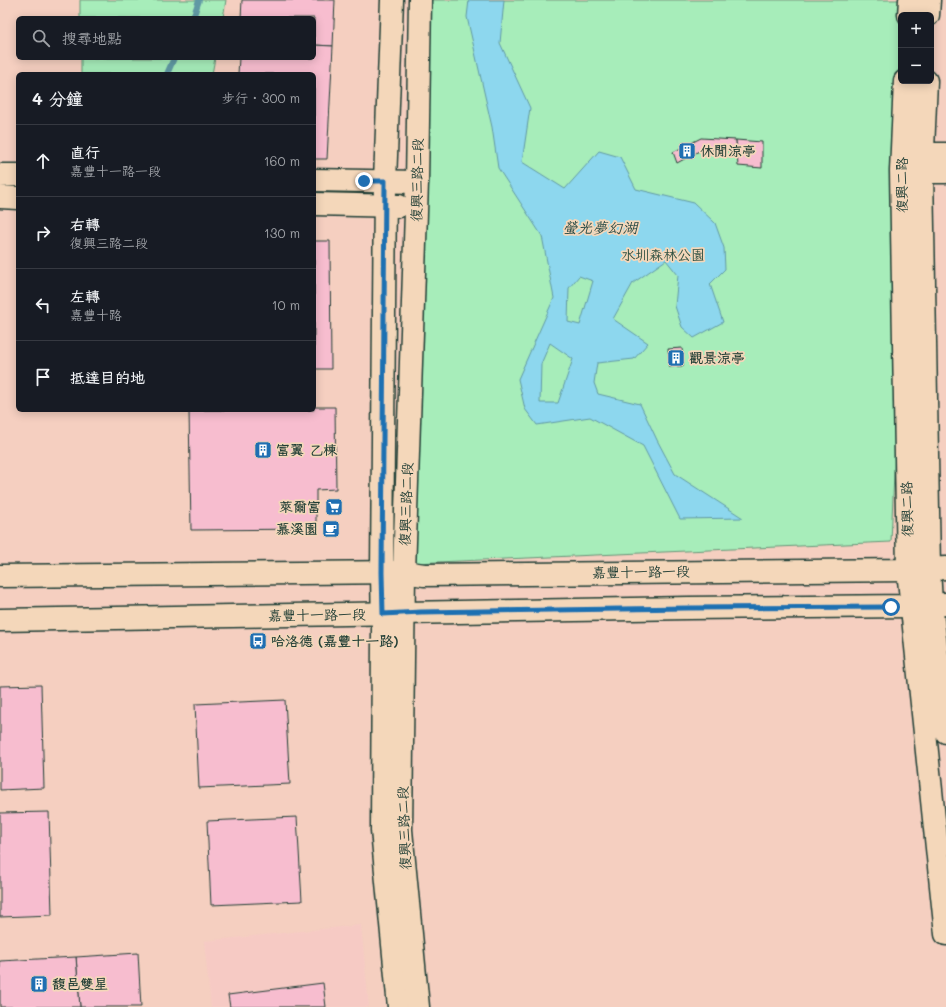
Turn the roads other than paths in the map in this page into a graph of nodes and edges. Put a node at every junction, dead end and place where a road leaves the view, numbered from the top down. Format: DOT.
graph roads {
  1 [pos="392,0"];
  2 [pos="420,0"];
  3 [pos="910,0"];
  4 [pos="928,0"];
  5 [pos="909,12"];
  6 [pos="928,12"];
  7 [pos="905,84"];
  8 [pos="926,84"];
  9 [pos="946,154"];
  10 [pos="901,163"];
  11 [pos="923,163"];
  12 [pos="946,172"];
  13 [pos="0,175"];
  14 [pos="16,175"];
  15 [pos="316,180"];
  16 [pos="385,181"];
  17 [pos="417,182"];
  18 [pos="0,197"];
  19 [pos="16,198"];
  20 [pos="316,204"];
  21 [pos="385,206"];
  22 [pos="416,207"];
  23 [pos="928,569"];
  24 [pos="404,572"];
  25 [pos="382,573"];
  26 [pos="0,576"];
  27 [pos="929,605"];
  28 [pos="393,614"];
  29 [pos="0,620"];
  30 [pos="946,732"];
  31 [pos="946,934"];
  32 [pos="399,1007"];
  33 [pos="418,1007"];
  1 -- 16 [label="street, 復興三路二段"];
  2 -- 17 [label="street, 復興三路二段"];
  3 -- 5 [label="street"];
  4 -- 6 [label="street"];
  7 -- 10 [label="street, 復興二路"];
  8 -- 11 [label="street, 復興二路"];
  9 -- 11 [label="street"];
  10 -- 11 [label="street"];
  10 -- 23 [label="street, 復興二路"];
  11 -- 12 [label="street"];
  11 -- 23 [label="street, 復興二路"];
  13 -- 14 [label="street"];
  15 -- 16 [label="street"];
  16 -- 17 [label="street"];
  16 -- 21 [label="street, 復興三路二段"];
  17 -- 22 [label="street, 復興三路二段"];
  18 -- 19 [label="street"];
  20 -- 21 [label="street"];
  21 -- 22 [label="street"];
  21 -- 25 [label="street, 復興三路二段"];
  22 -- 24 [label="street, 復興三路二段"];
  23 -- 24 [label="street, 嘉豐十一路一段"];
  23 -- 27 [label="street, 復興二路"];
  24 -- 25 [label="street, 嘉豐十一路一段"];
  24 -- 28 [label="street, 復興三路二段"];
  25 -- 26 [label="street, 嘉豐十一路一段"];
  25 -- 28 [label="street, 復興三路二段"];
  27 -- 28 [label="street, 嘉豐十一路一段"];
  27 -- 30 [label="street, 復興二路"];
  27 -- 31 [label="street, 復興二路"];
  28 -- 29 [label="street, 嘉豐十一路一段"];
  28 -- 32 [label="street, 復興三路二段"];
  28 -- 33 [label="street, 復興三路二段"];
}
